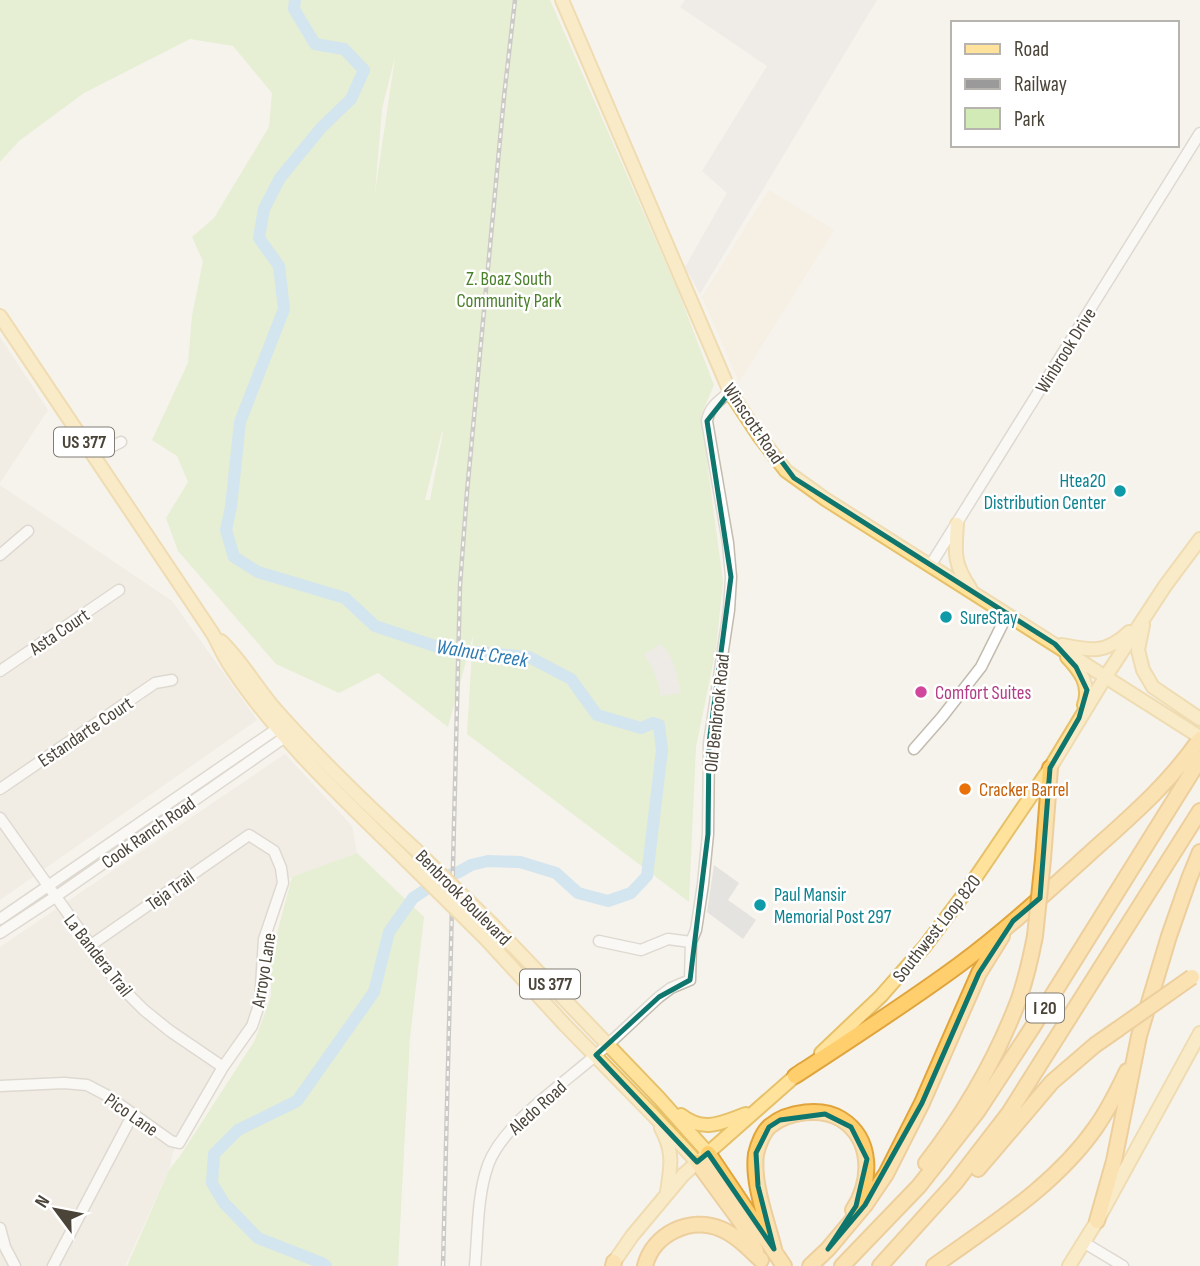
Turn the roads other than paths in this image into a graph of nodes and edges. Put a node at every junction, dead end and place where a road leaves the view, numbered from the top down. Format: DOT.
graph roads {
  1 [pos="562,0"];
  2 [pos="1200,133"];
  3 [pos="0,316"];
  4 [pos="730,392"];
  5 [pos="121,442"];
  6 [pos="93,456"];
  7 [pos="957,524"];
  8 [pos="28,531"];
  9 [pos="1200,539"];
  10 [pos="0,555"];
  11 [pos="930,566"];
  12 [pos="118,590"];
  13 [pos="974,594"];
  14 [pos="1007,615"];
  15 [pos="1144,618"];
  16 [pos="1055,644"];
  17 [pos="0,671"];
  18 [pos="1106,676"];
  19 [pos="173,680"];
  20 [pos="1079,718"];
  21 [pos="1200,719"];
  22 [pos="286,729"];
  23 [pos="1200,738"];
  24 [pos="914,749"];
  25 [pos="1200,759"];
  26 [pos="1050,768"];
  27 [pos="0,789"];
  28 [pos="1200,811"];
  29 [pos="0,818"];
  30 [pos="249,835"];
  31 [pos="1200,852"];
  32 [pos="412,855"];
  33 [pos="47,886"];
  34 [pos="55,897"];
  35 [pos="0,919"];
  36 [pos="1013,921"];
  37 [pos="0,933"];
  38 [pos="599,941"];
  39 [pos="691,942"];
  40 [pos="91,945"];
  41 [pos="1196,975"];
  42 [pos="1200,1033"];
  43 [pos="607,1044"];
  44 [pos="1135,1052"];
  45 [pos="596,1055"];
  46 [pos="223,1068"];
  47 [pos="795,1076"];
  48 [pos="0,1086"];
  49 [pos="659,1098"];
  50 [pos="753,1112"];
  51 [pos="133,1114"];
  52 [pos="654,1116"];
  53 [pos="179,1143"];
  54 [pos="702,1158"];
  55 [pos="667,1193"];
  56 [pos="1097,1221"];
  57 [pos="0,1228"];
  58 [pos="867,1241"];
  59 [pos="1083,1242"];
  60 [pos="828,1249"];
  61 [pos="779,1258"];
  62 [pos="763,1263"];
  63 [pos="613,1264"];
  64 [pos="15,1266"];
  65 [pos="53,1266"];
  66 [pos="475,1266"];
  67 [pos="645,1266"];
  68 [pos="810,1266"];
  69 [pos="842,1266"];
  70 [pos="880,1266"];
  71 [pos="890,1266"];
  72 [pos="934,1266"];
  73 [pos="1069,1266"];
  74 [pos="1123,1266"];
  1 -- 4 [label="main road, Winscott Road"];
  2 -- 7 [label="street, Winbrook Drive"];
  3 -- 6 [label="main road, US 377"];
  4 -- 11 [label="main road, Winscott Road"];
  4 -- 39 [label="street, Old Benbrook Road"];
  5 -- 6 [label="street"];
  6 -- 22 [label="main road, Benbrook Boulevard / US 377"];
  7 -- 11 [label="street, Winbrook Drive"];
  7 -- 13 [label="main road"];
  8 -- 10 [label="street"];
  9 -- 15 [label="main road, Southwest Loop 820"];
  11 -- 13 [label="main road, Winscott Road"];
  12 -- 17 [label="street, Asta Court"];
  13 -- 14 [label="main road, Winscott Road"];
  14 -- 16 [label="main road, Winscott Road"];
  14 -- 24 [label="street"];
  15 -- 16 [label="main road"];
  15 -- 18 [label="main road, Southwest Loop 820"];
  15 -- 21 [label="main road"];
  16 -- 18 [label="main road, Winscott Road"];
  16 -- 20 [label="main road"];
  18 -- 20 [label="main road, Southwest Loop 820"];
  18 -- 23 [label="main road, Winscott Road"];
  19 -- 27 [label="street, Estandarte Court"];
  20 -- 26 [label="main road, Southwest Loop 820"];
  22 -- 32 [label="main road, Benbrook Boulevard / US 377"];
  22 -- 33 [label="street, Cook Ranch Road"];
  22 -- 34 [label="street, Cook Ranch Road"];
  23 -- 36 [label="highway"];
  25 -- 58 [label="highway, I 20"];
  26 -- 47 [label="main road, Southwest Loop 820"];
  26 -- 58 [label="highway, bridge"];
  28 -- 70 [label="highway, I 20"];
  29 -- 33 [label="street, La Bandera Trail"];
  30 -- 40 [label="street, Teja Trail"];
  30 -- 46 [label="street, Arroyo Lane"];
  31 -- 44 [label="highway"];
  32 -- 43 [label="main road, Benbrook Boulevard / US 377, bridge"];
  32 -- 45 [label="main road, Benbrook Boulevard / US 377, bridge"];
  33 -- 34 [label="street, La Bandera Trail"];
  33 -- 35 [label="street, Cook Ranch Road"];
  34 -- 37 [label="street, Cook Ranch Road"];
  34 -- 40 [label="street, La Bandera Trail"];
  36 -- 47 [label="highway"];
  36 -- 60 [label="highway"];
  38 -- 39 [label="street"];
  39 -- 43 [label="street, Old Benbrook Road"];
  40 -- 46 [label="street, La Bandera Trail"];
  41 -- 71 [label="highway, bridge"];
  42 -- 56 [label="main road"];
  43 -- 45 [label="street, Aledo Road"];
  43 -- 49 [label="main road, Benbrook Boulevard / US 377"];
  44 -- 56 [label="highway"];
  44 -- 72 [label="highway"];
  45 -- 52 [label="main road, Benbrook Boulevard / US 377"];
  45 -- 66 [label="street, Aledo Road"];
  46 -- 53 [label="street, Arroyo Lane"];
  47 -- 50 [label="main road, Southwest Loop 820"];
  48 -- 51 [label="street, Pico Lane"];
  49 -- 50 [label="main road"];
  49 -- 54 [label="main road, Benbrook Boulevard / US 377"];
  50 -- 54 [label="main road, Southwest Loop 820"];
  51 -- 53 [label="street, Pico Lane"];
  51 -- 65 [label="street"];
  52 -- 54 [label="main road, Benbrook Boulevard / US 377"];
  52 -- 55 [label="main road"];
  54 -- 55 [label="main road, Southwest Loop 820"];
  54 -- 61 [label="highway, Benbrook Boulevard / US 377"];
  54 -- 62 [label="highway, Benbrook Boulevard / US 377"];
  55 -- 63 [label="main road, Southwest Loop 820"];
  56 -- 59 [label="main road"];
  57 -- 64 [label="street"];
  58 -- 69 [label="highway, I 20"];
  59 -- 73 [label="main road"];
  59 -- 74 [label="street"];
  60 -- 61 [label="highway"];
  60 -- 68 [label="highway"];
  62 -- 67 [label="highway"];
}
